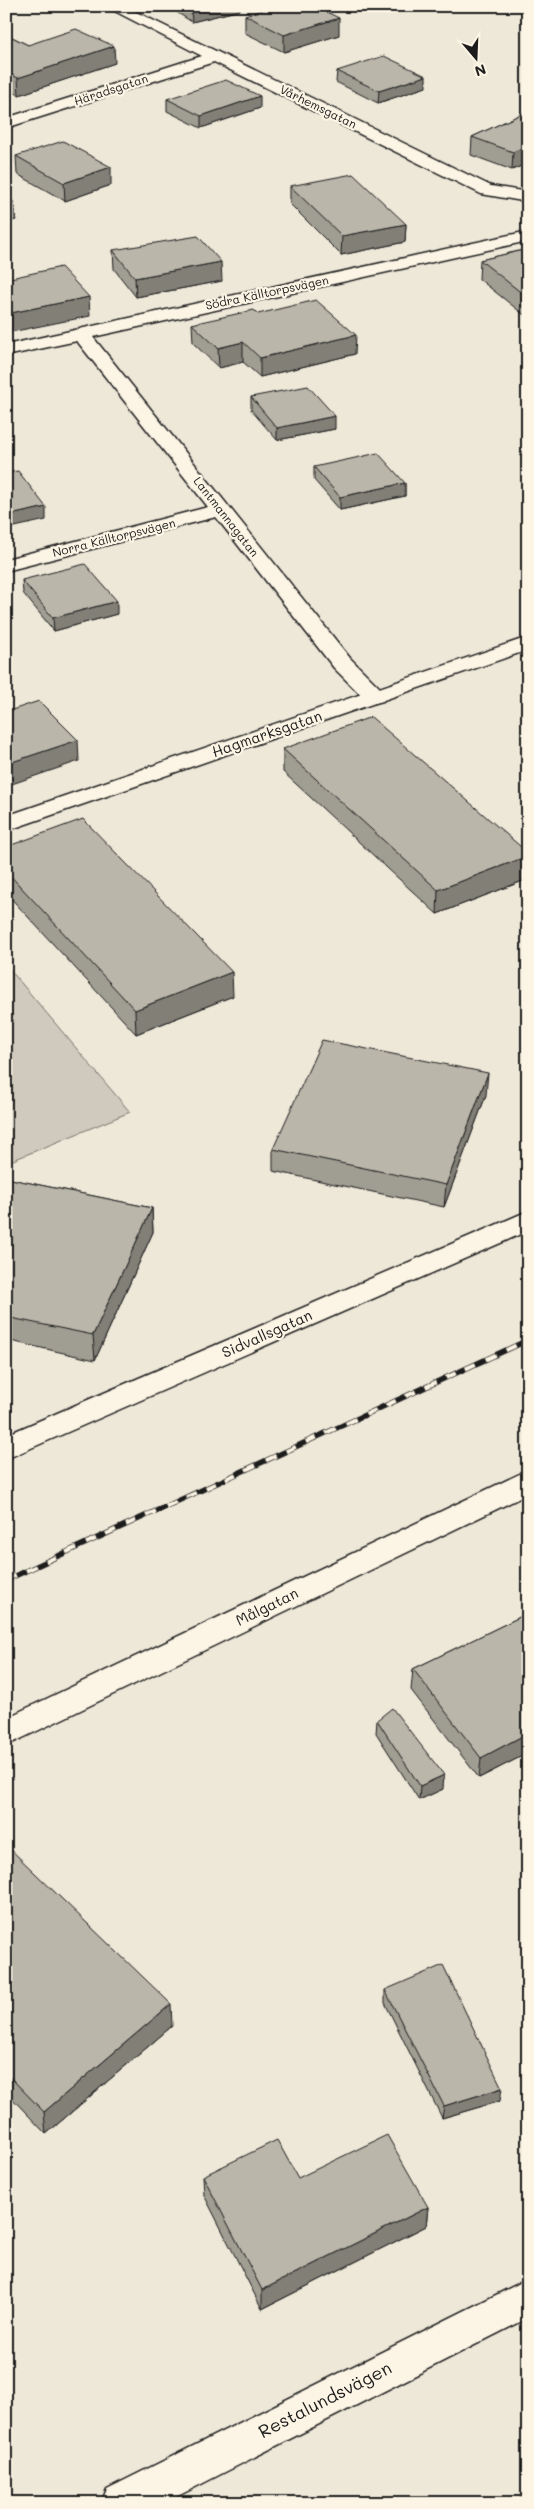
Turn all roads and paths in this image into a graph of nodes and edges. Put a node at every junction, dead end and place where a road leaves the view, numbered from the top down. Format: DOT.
graph roads {
  1 [pos="112,6"];
  2 [pos="215,57"];
  3 [pos="6,123"];
  4 [pos="528,197"];
  5 [pos="528,236"];
  6 [pos="82,334"];
  7 [pos="6,351"];
  8 [pos="222,510"];
  9 [pos="6,565"];
  10 [pos="528,643"];
  11 [pos="374,696"];
  12 [pos="6,824"];
  13 [pos="528,1220"];
  14 [pos="6,1448"];
  15 [pos="528,1482"];
  16 [pos="6,1733"];
  17 [pos="528,2298"];
  18 [pos="121,2503"];
  1 -- 2 [label="street, Vårhemsgatan"];
  2 -- 3 [label="street, Häradsgatan"];
  2 -- 4 [label="street, Vårhemsgatan"];
  5 -- 6 [label="street, Södra Källtorpsvägen"];
  6 -- 7 [label="street, Södra Källtorpsvägen"];
  6 -- 8 [label="street, Lantmannagatan"];
  8 -- 9 [label="street, Norra Källtorpsvägen"];
  8 -- 11 [label="street, Lantmannagatan"];
  10 -- 11 [label="street, Hagmarksgatan"];
  11 -- 12 [label="street, Hagmarksgatan"];
  13 -- 14 [label="street, Sidvallsgatan"];
  15 -- 16 [label="street, Målgatan"];
  17 -- 18 [label="street, Restalundsvägen"];
}
